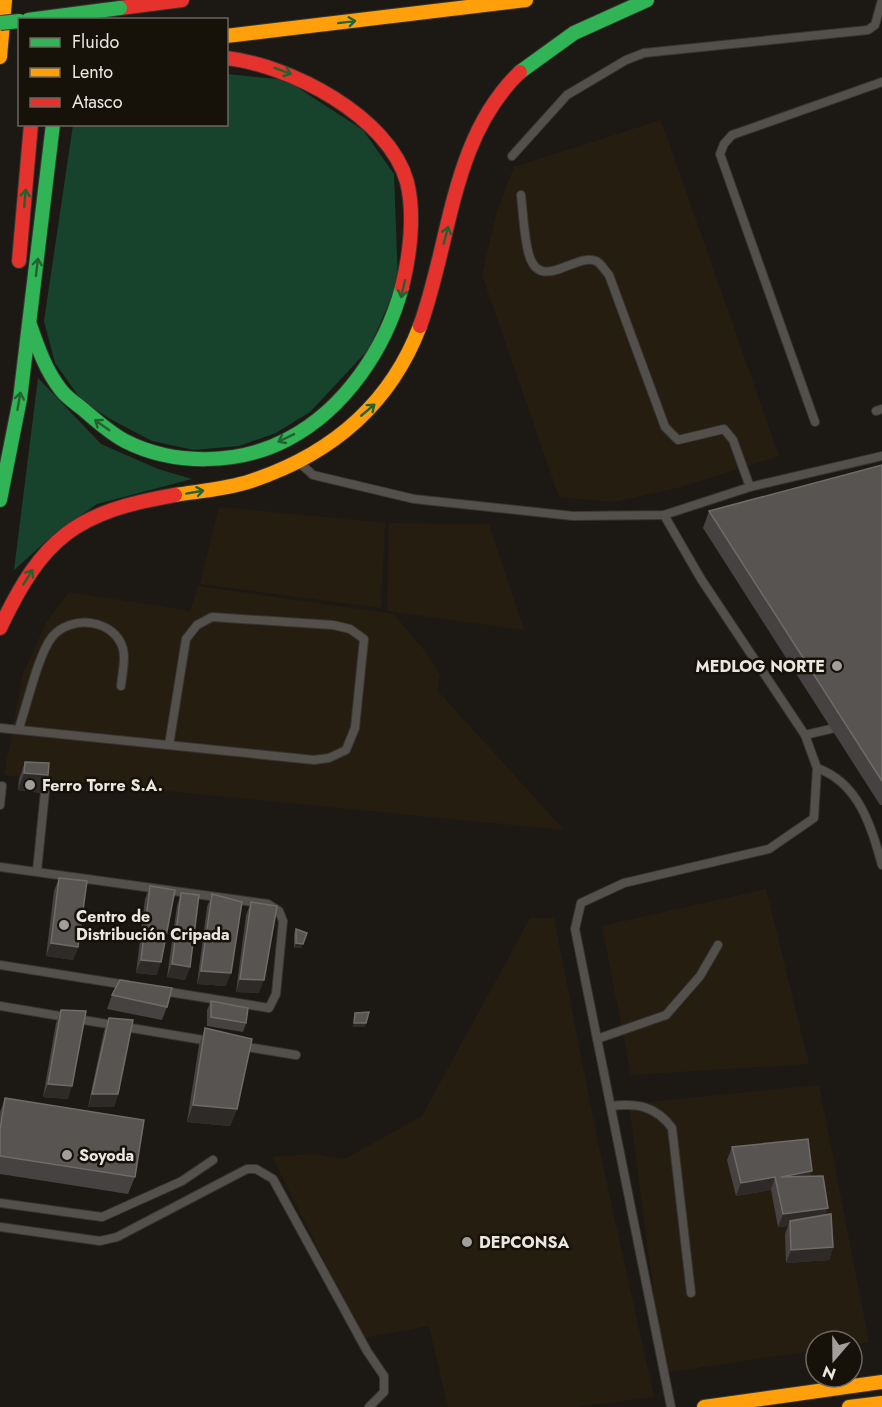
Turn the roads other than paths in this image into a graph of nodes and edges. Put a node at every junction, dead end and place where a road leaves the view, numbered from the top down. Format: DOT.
graph roads {
  1 [pos="5,0"];
  2 [pos="44,0"];
  3 [pos="67,0"];
  4 [pos="182,0"];
  5 [pos="526,0"];
  6 [pos="647,0"];
  7 [pos="882,0"];
  8 [pos="139,3"];
  9 [pos="42,18"];
  10 [pos="43,18"];
  11 [pos="65,18"];
  12 [pos="18,21"];
  13 [pos="0,23"];
  14 [pos="228,36"];
  15 [pos="228,58"];
  16 [pos="3,61"];
  17 [pos="882,82"];
  18 [pos="31,126"];
  19 [pos="53,126"];
  20 [pos="512,156"];
  21 [pos="521,195"];
  22 [pos="17,279"];
  23 [pos="30,325"];
  24 [pos="8,382"];
  25 [pos="815,422"];
  26 [pos="882,456"];
  27 [pos="0,462"];
  28 [pos="297,462"];
  29 [pos="750,487"];
  30 [pos="0,500"];
  31 [pos="664,515"];
  32 [pos="0,628"];
  33 [pos="121,686"];
  34 [pos="849,725"];
  35 [pos="0,728"];
  36 [pos="19,728"];
  37 [pos="805,735"];
  38 [pos="169,745"];
  39 [pos="817,768"];
  40 [pos="46,781"];
  41 [pos="2,786"];
  42 [pos="0,805"];
  43 [pos="882,865"];
  44 [pos="0,867"];
  45 [pos="37,871"];
  46 [pos="718,945"];
  47 [pos="0,964"];
  48 [pos="136,986"];
  49 [pos="148,988"];
  50 [pos="0,1006"];
  51 [pos="597,1039"];
  52 [pos="213,1041"];
  53 [pos="236,1045"];
  54 [pos="296,1055"];
  55 [pos="611,1106"];
  56 [pos="213,1160"];
  57 [pos="0,1203"];
  58 [pos="0,1227"];
  59 [pos="691,1293"];
  60 [pos="882,1382"];
  61 [pos="882,1403"];
  62 [pos="369,1407"];
  63 [pos="671,1407"];
  64 [pos="704,1407"];
  65 [pos="849,1407"];
  1 -- 16 [label="main road"];
  2 -- 9 [label="main road"];
  3 -- 11 [label="main road"];
  4 -- 8 [label="main road"];
  14 -- 5 [label="main road, one-way"];
  28 -- 6 [label="main road, one-way"];
  7 -- 20 [label="lane"];
  8 -- 10 [label="main road, bridge"];
  12 -- 13 [label="main road, bridge"];
  15 -- 23 [label="main road, one-way"];
  17 -- 25 [label="lane"];
  22 -- 18 [label="main road, one-way"];
  23 -- 19 [label="main road, one-way"];
  21 -- 29 [label="lane"];
  30 -- 23 [label="main road, one-way"];
  24 -- 27 [label="main road"];
  26 -- 29 [label="lane"];
  28 -- 31 [label="lane"];
  32 -- 28 [label="main road, one-way"];
  29 -- 31 [label="lane"];
  31 -- 37 [label="lane"];
  33 -- 36 [label="lane"];
  34 -- 37 [label="lane"];
  35 -- 36 [label="lane"];
  36 -- 38 [label="lane"];
  37 -- 39 [label="lane"];
  38 -- 38 [label="lane"];
  39 -- 43 [label="lane"];
  39 -- 51 [label="lane"];
  40 -- 45 [label="lane"];
  41 -- 42 [label="lane"];
  44 -- 45 [label="lane"];
  45 -- 49 [label="lane"];
  46 -- 51 [label="lane"];
  47 -- 48 [label="lane"];
  50 -- 52 [label="lane"];
  51 -- 55 [label="lane"];
  53 -- 54 [label="lane"];
  55 -- 59 [label="lane"];
  55 -- 63 [label="lane"];
  56 -- 57 [label="lane"];
  58 -- 62 [label="lane"];
  60 -- 64 [label="main road"];
  61 -- 65 [label="main road"];
}
